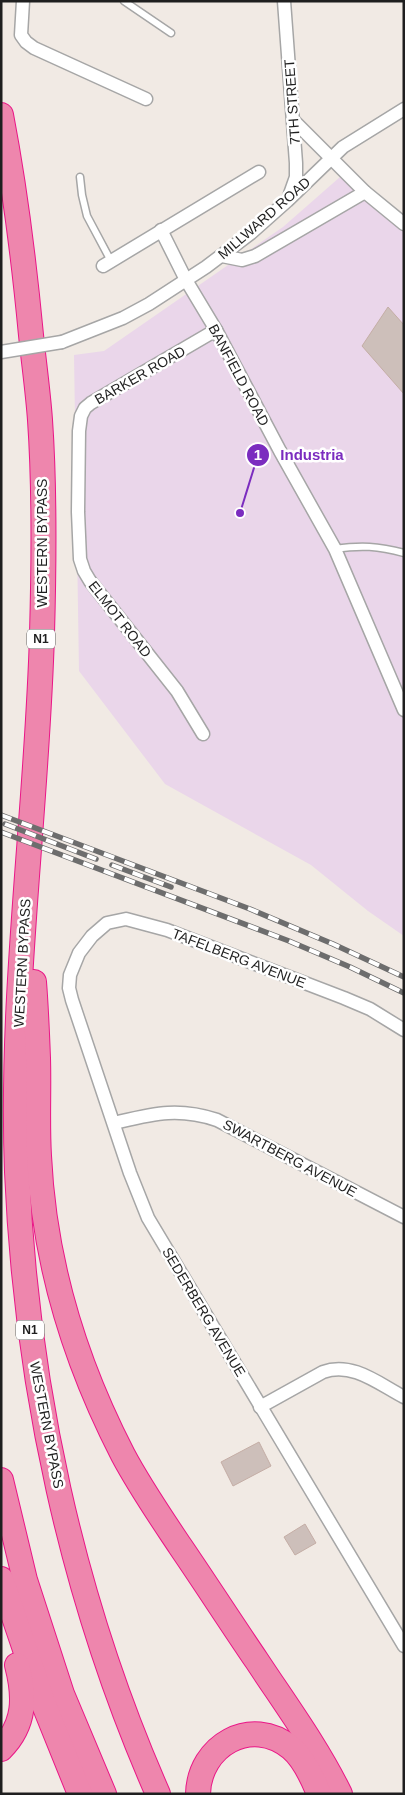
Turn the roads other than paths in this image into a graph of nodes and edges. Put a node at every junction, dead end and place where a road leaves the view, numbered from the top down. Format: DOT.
graph roads {
  1 [pos="23,1"];
  2 [pos="124,1"];
  3 [pos="284,1"];
  4 [pos="172,33"];
  5 [pos="146,99"];
  6 [pos="404,109"];
  7 [pos="1,115"];
  8 [pos="294,121"];
  9 [pos="330,158"];
  10 [pos="259,172"];
  11 [pos="80,177"];
  12 [pos="365,192"];
  13 [pos="287,201"];
  14 [pos="404,224"];
  15 [pos="161,230"];
  16 [pos="222,256"];
  17 [pos="107,263"];
  18 [pos="186,280"];
  19 [pos="216,330"];
  20 [pos="1,352"];
  21 [pos="79,431"];
  22 [pos="335,549"];
  23 [pos="404,553"];
  24 [pos="404,710"];
  25 [pos="203,734"];
  26 [pos="28,855"];
  27 [pos="79,953"];
  28 [pos="404,1030"];
  29 [pos="114,1123"];
  30 [pos="404,1218"];
  31 [pos="404,1397"];
  32 [pos="260,1407"];
  33 [pos="1,1480"];
  34 [pos="1,1579"];
  35 [pos="1,1604"];
  36 [pos="404,1646"];
  37 [pos="1,1749"];
  38 [pos="80,1794"];
  39 [pos="104,1794"];
  40 [pos="158,1794"];
  41 [pos="198,1794"];
  42 [pos="319,1794"];
  43 [pos="340,1794"];
  1 -- 5 [label="street"];
  2 -- 4 [label="lane"];
  3 -- 8 [label="street, 7TH STREET"];
  6 -- 9 [label="street, MILLWARD ROAD"];
  7 -- 26 [label="highway, WESTERN BYPASS / N1"];
  8 -- 9 [label="street"];
  8 -- 13 [label="street, 7TH STREET"];
  9 -- 12 [label="street"];
  9 -- 13 [label="street, MILLWARD ROAD"];
  10 -- 15 [label="street"];
  11 -- 17 [label="lane"];
  12 -- 14 [label="street"];
  12 -- 16 [label="street"];
  13 -- 16 [label="street, MILLWARD ROAD"];
  15 -- 17 [label="street"];
  15 -- 18 [label="street, BANFIELD ROAD"];
  16 -- 18 [label="street, MILLWARD ROAD"];
  18 -- 19 [label="street, BANFIELD ROAD"];
  18 -- 20 [label="street, MILLWARD ROAD, bridge"];
  19 -- 21 [label="street, BARKER ROAD"];
  19 -- 22 [label="street, BANFIELD ROAD"];
  21 -- 25 [label="street, ELMOT ROAD"];
  22 -- 23 [label="lane"];
  22 -- 24 [label="street, BANFIELD ROAD"];
  26 -- 40 [label="highway, WESTERN BYPASS / N1"];
  26 -- 43 [label="highway"];
  27 -- 28 [label="street, TAFELBERG AVENUE"];
  27 -- 29 [label="street, SEDERBERG AVENUE"];
  29 -- 30 [label="street, SWARTBERG AVENUE"];
  29 -- 32 [label="street, SEDERBERG AVENUE"];
  31 -- 32 [label="street"];
  32 -- 36 [label="street, SEDERBERG AVENUE"];
  33 -- 39 [label="highway"];
  34 -- 38 [label="highway"];
  35 -- 37 [label="highway"];
  41 -- 42 [label="highway"];
}
